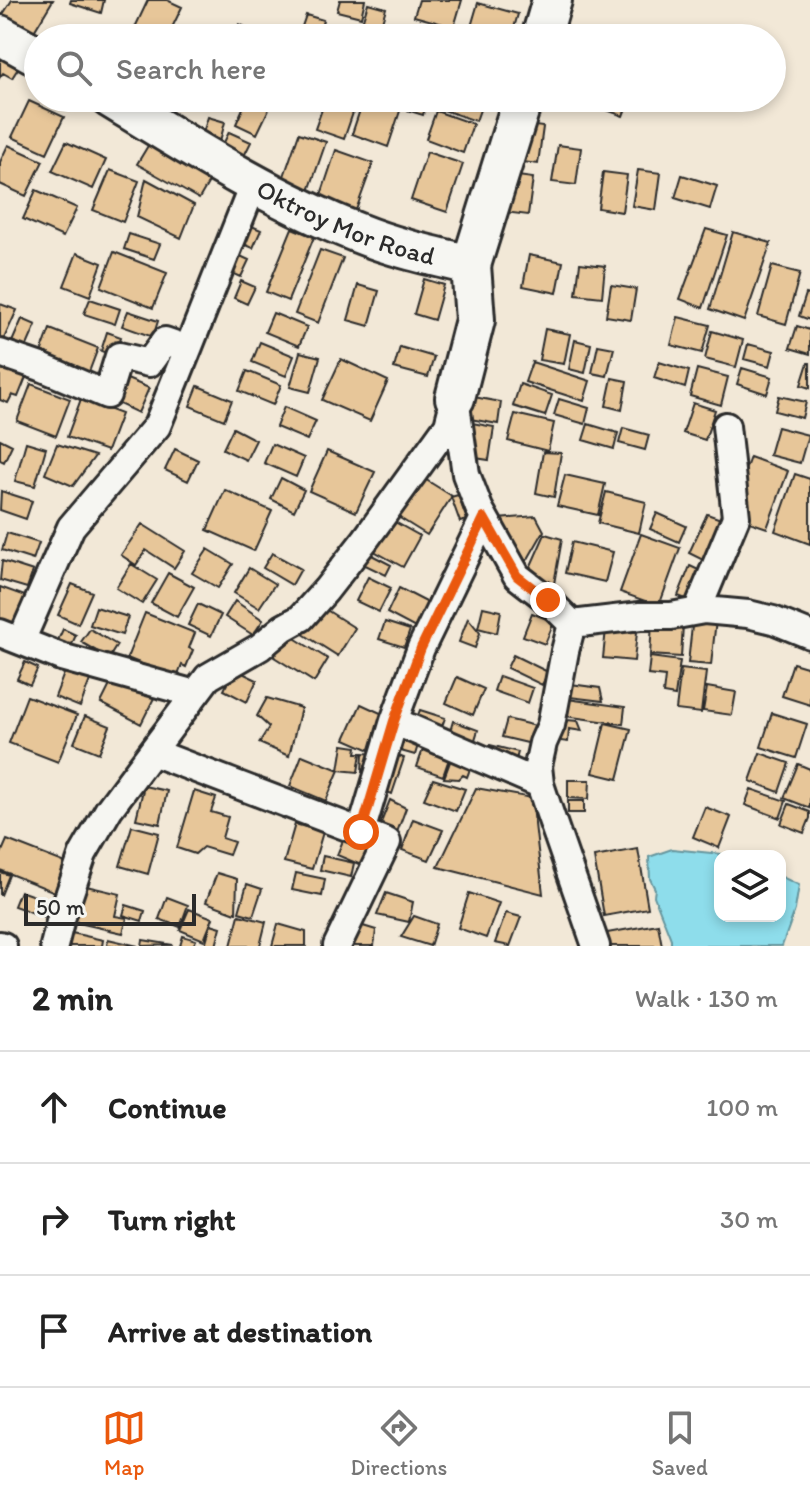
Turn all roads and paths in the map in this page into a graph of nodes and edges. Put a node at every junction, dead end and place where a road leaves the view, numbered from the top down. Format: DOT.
graph roads {
  1 [pos="552,0"];
  2 [pos="545,24"];
  3 [pos="0,35"];
  4 [pos="24,48"];
  5 [pos="133,112"];
  6 [pos="519,112"];
  7 [pos="254,183"];
  8 [pos="471,265"];
  9 [pos="188,349"];
  10 [pos="0,353"];
  11 [pos="455,398"];
  12 [pos="726,426"];
  13 [pos="484,518"];
  14 [pos="697,611"];
  15 [pos="572,624"];
  16 [pos="810,635"];
  17 [pos="10,637"];
  18 [pos="195,694"];
  19 [pos="394,721"];
  20 [pos="152,752"];
  21 [pos="540,784"];
  22 [pos="361,832"];
  23 [pos="54,946"];
  24 [pos="337,946"];
  25 [pos="596,946"];
  1 -- 2 [label="main road"];
  3 -- 4 [label="main road"];
  5 -- 7 [label="main road, Oktroy Mor Road"];
  6 -- 8 [label="main road"];
  7 -- 8 [label="main road, Oktroy Mor Road"];
  7 -- 9 [label="street"];
  8 -- 11 [label="main road, Oktroy Mor Road"];
  9 -- 10 [label="street"];
  9 -- 17 [label="street"];
  11 -- 13 [label="street"];
  11 -- 18 [label="street"];
  12 -- 14 [label="street"];
  13 -- 15 [label="street"];
  13 -- 19 [label="street"];
  14 -- 15 [label="street"];
  14 -- 16 [label="street"];
  15 -- 21 [label="street"];
  17 -- 18 [label="street"];
  18 -- 20 [label="street"];
  19 -- 21 [label="street"];
  19 -- 22 [label="street"];
  20 -- 22 [label="street"];
  20 -- 23 [label="street"];
  21 -- 25 [label="street"];
  22 -- 24 [label="street"];
}
